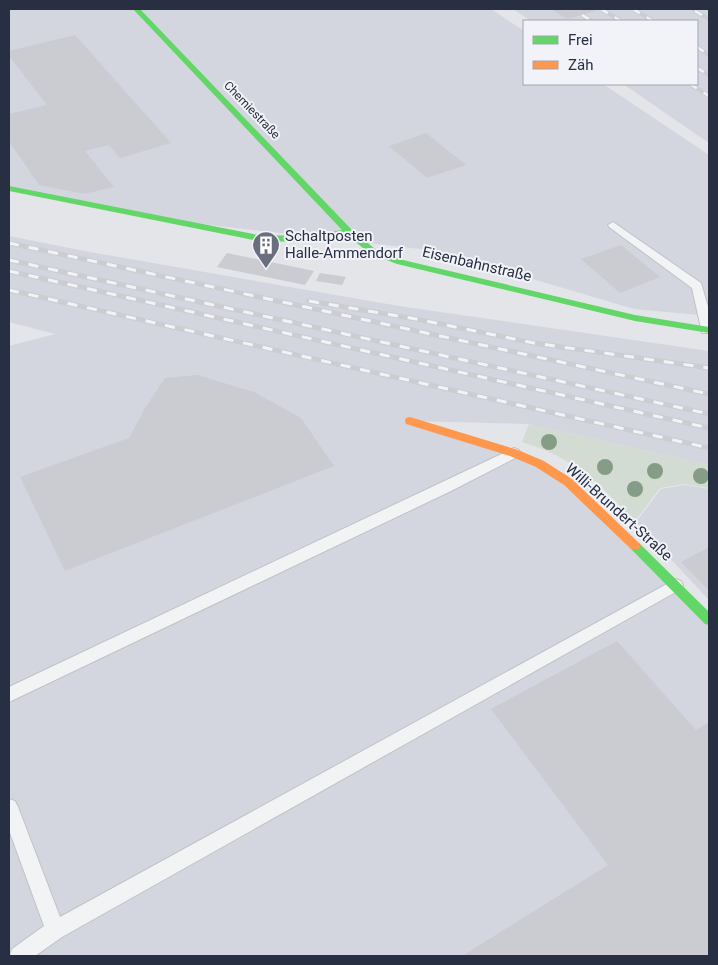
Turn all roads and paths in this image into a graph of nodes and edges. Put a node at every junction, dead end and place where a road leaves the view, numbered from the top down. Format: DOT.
graph roads {
  1 [pos="136,9"];
  2 [pos="9,189"];
  3 [pos="613,225"];
  4 [pos="348,231"];
  5 [pos="708,330"];
  6 [pos="410,421"];
  7 [pos="514,453"];
  8 [pos="676,585"];
  9 [pos="709,620"];
  10 [pos="9,695"];
  11 [pos="9,807"];
  12 [pos="55,930"];
  13 [pos="19,956"];
  1 -- 4 [label="street, Chemiestraße"];
  2 -- 4 [label="street"];
  3 -- 5 [label="lane"];
  4 -- 5 [label="street, Eisenbahnstraße"];
  6 -- 7 [label="street, Willi-Brundert-Straße"];
  7 -- 8 [label="street, Willi-Brundert-Straße"];
  7 -- 10 [label="lane"];
  8 -- 9 [label="street, Willi-Brundert-Straße"];
  8 -- 12 [label="lane"];
  11 -- 12 [label="lane"];
  12 -- 13 [label="lane"];
}
